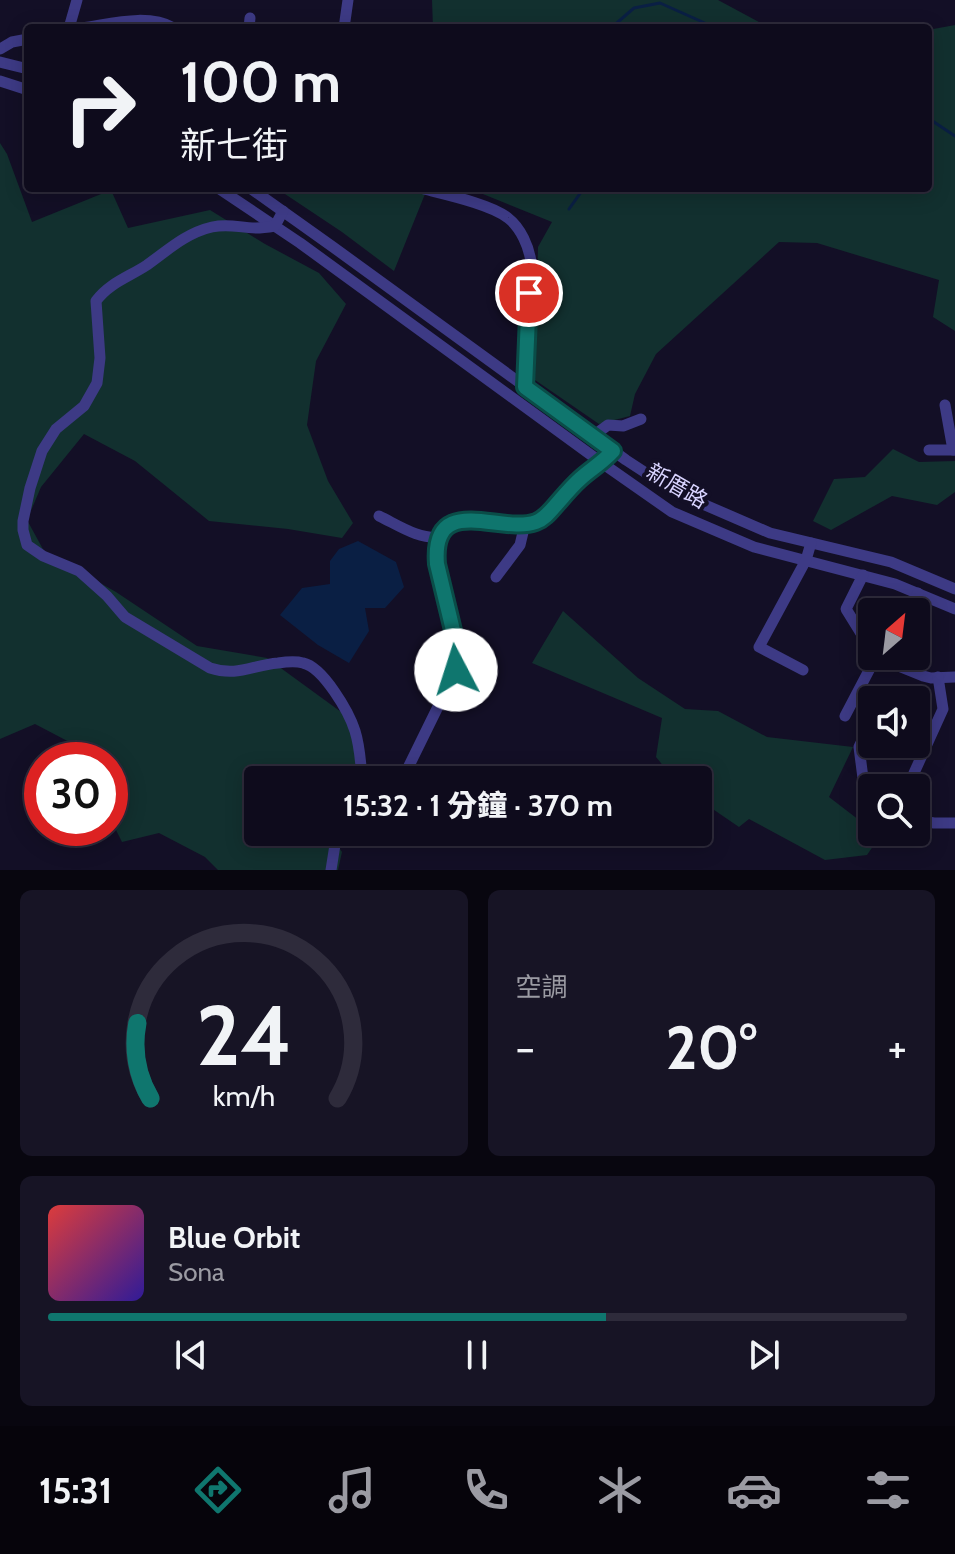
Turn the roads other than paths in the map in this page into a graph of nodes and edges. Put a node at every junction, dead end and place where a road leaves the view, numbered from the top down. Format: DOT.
graph roads {
  1 [pos="77,0"];
  2 [pos="348,0"];
  3 [pos="70,24"];
  4 [pos="114,24"];
  5 [pos="167,24"];
  6 [pos="345,24"];
  7 [pos="24,40"];
  8 [pos="0,49"];
  9 [pos="0,62"];
  10 [pos="24,68"];
  11 [pos="0,81"];
  12 [pos="24,89"];
  13 [pos="224,192"];
  14 [pos="256,192"];
  15 [pos="435,192"];
  16 [pos="283,211"];
  17 [pos="275,226"];
  18 [pos="525,387"];
  19 [pos="945,405"];
  20 [pos="552,406"];
  21 [pos="541,419"];
  22 [pos="641,419"];
  23 [pos="593,436"];
  24 [pos="929,450"];
  25 [pos="954,450"];
  26 [pos="613,451"];
  27 [pos="602,463"];
  28 [pos="379,516"];
  29 [pos="525,524"];
  30 [pos="441,537"];
  31 [pos="811,543"];
  32 [pos="806,560"];
  33 [pos="863,575"];
  34 [pos="496,577"];
  35 [pos="955,589"];
  36 [pos="918,593"];
  37 [pos="915,598"];
  38 [pos="955,609"];
  39 [pos="858,628"];
  40 [pos="803,670"];
  41 [pos="872,670"];
  42 [pos="909,670"];
  43 [pos="938,677"];
  44 [pos="955,677"];
  45 [pos="845,716"];
  46 [pos="361,766"];
  47 [pos="409,766"];
  48 [pos="915,774"];
  49 [pos="930,822"];
  50 [pos="955,823"];
  51 [pos="335,846"];
  52 [pos="331,870"];
  1 -- 3 [label="street"];
  2 -- 6 [label="street"];
  4 -- 5 [label="street"];
  7 -- 8 [label="street"];
  9 -- 10 [label="street"];
  11 -- 12 [label="street"];
  13 -- 17 [label="street, 新厝路"];
  14 -- 16 [label="street, 新厝路"];
  15 -- 18 [label="street"];
  16 -- 17 [label="street"];
  16 -- 18 [label="street, 新厝路"];
  17 -- 21 [label="street, 新厝路"];
  17 -- 46 [label="street"];
  18 -- 20 [label="street, 新厝路"];
  19 -- 25 [label="street"];
  20 -- 21 [label="street"];
  20 -- 23 [label="street, 新厝路"];
  21 -- 27 [label="street, 新厝路"];
  22 -- 23 [label="street"];
  23 -- 26 [label="street, 新厝路"];
  24 -- 25 [label="street"];
  26 -- 27 [label="street"];
  26 -- 31 [label="street, 新厝路"];
  27 -- 29 [label="street"];
  27 -- 32 [label="street, 新厝路"];
  28 -- 30 [label="street"];
  29 -- 30 [label="street"];
  29 -- 34 [label="street"];
  30 -- 47 [label="street"];
  31 -- 32 [label="street"];
  31 -- 35 [label="street, 新厝路"];
  32 -- 33 [label="street, 新厝路"];
  32 -- 40 [label="street"];
  33 -- 36 [label="street, 新厝路"];
  33 -- 39 [label="street"];
  36 -- 37 [label="street"];
  36 -- 38 [label="street, 新厝路"];
  41 -- 45 [label="street"];
  42 -- 43 [label="street"];
  43 -- 44 [label="street"];
  43 -- 48 [label="street"];
  49 -- 50 [label="street"];
  51 -- 52 [label="street"];
}
